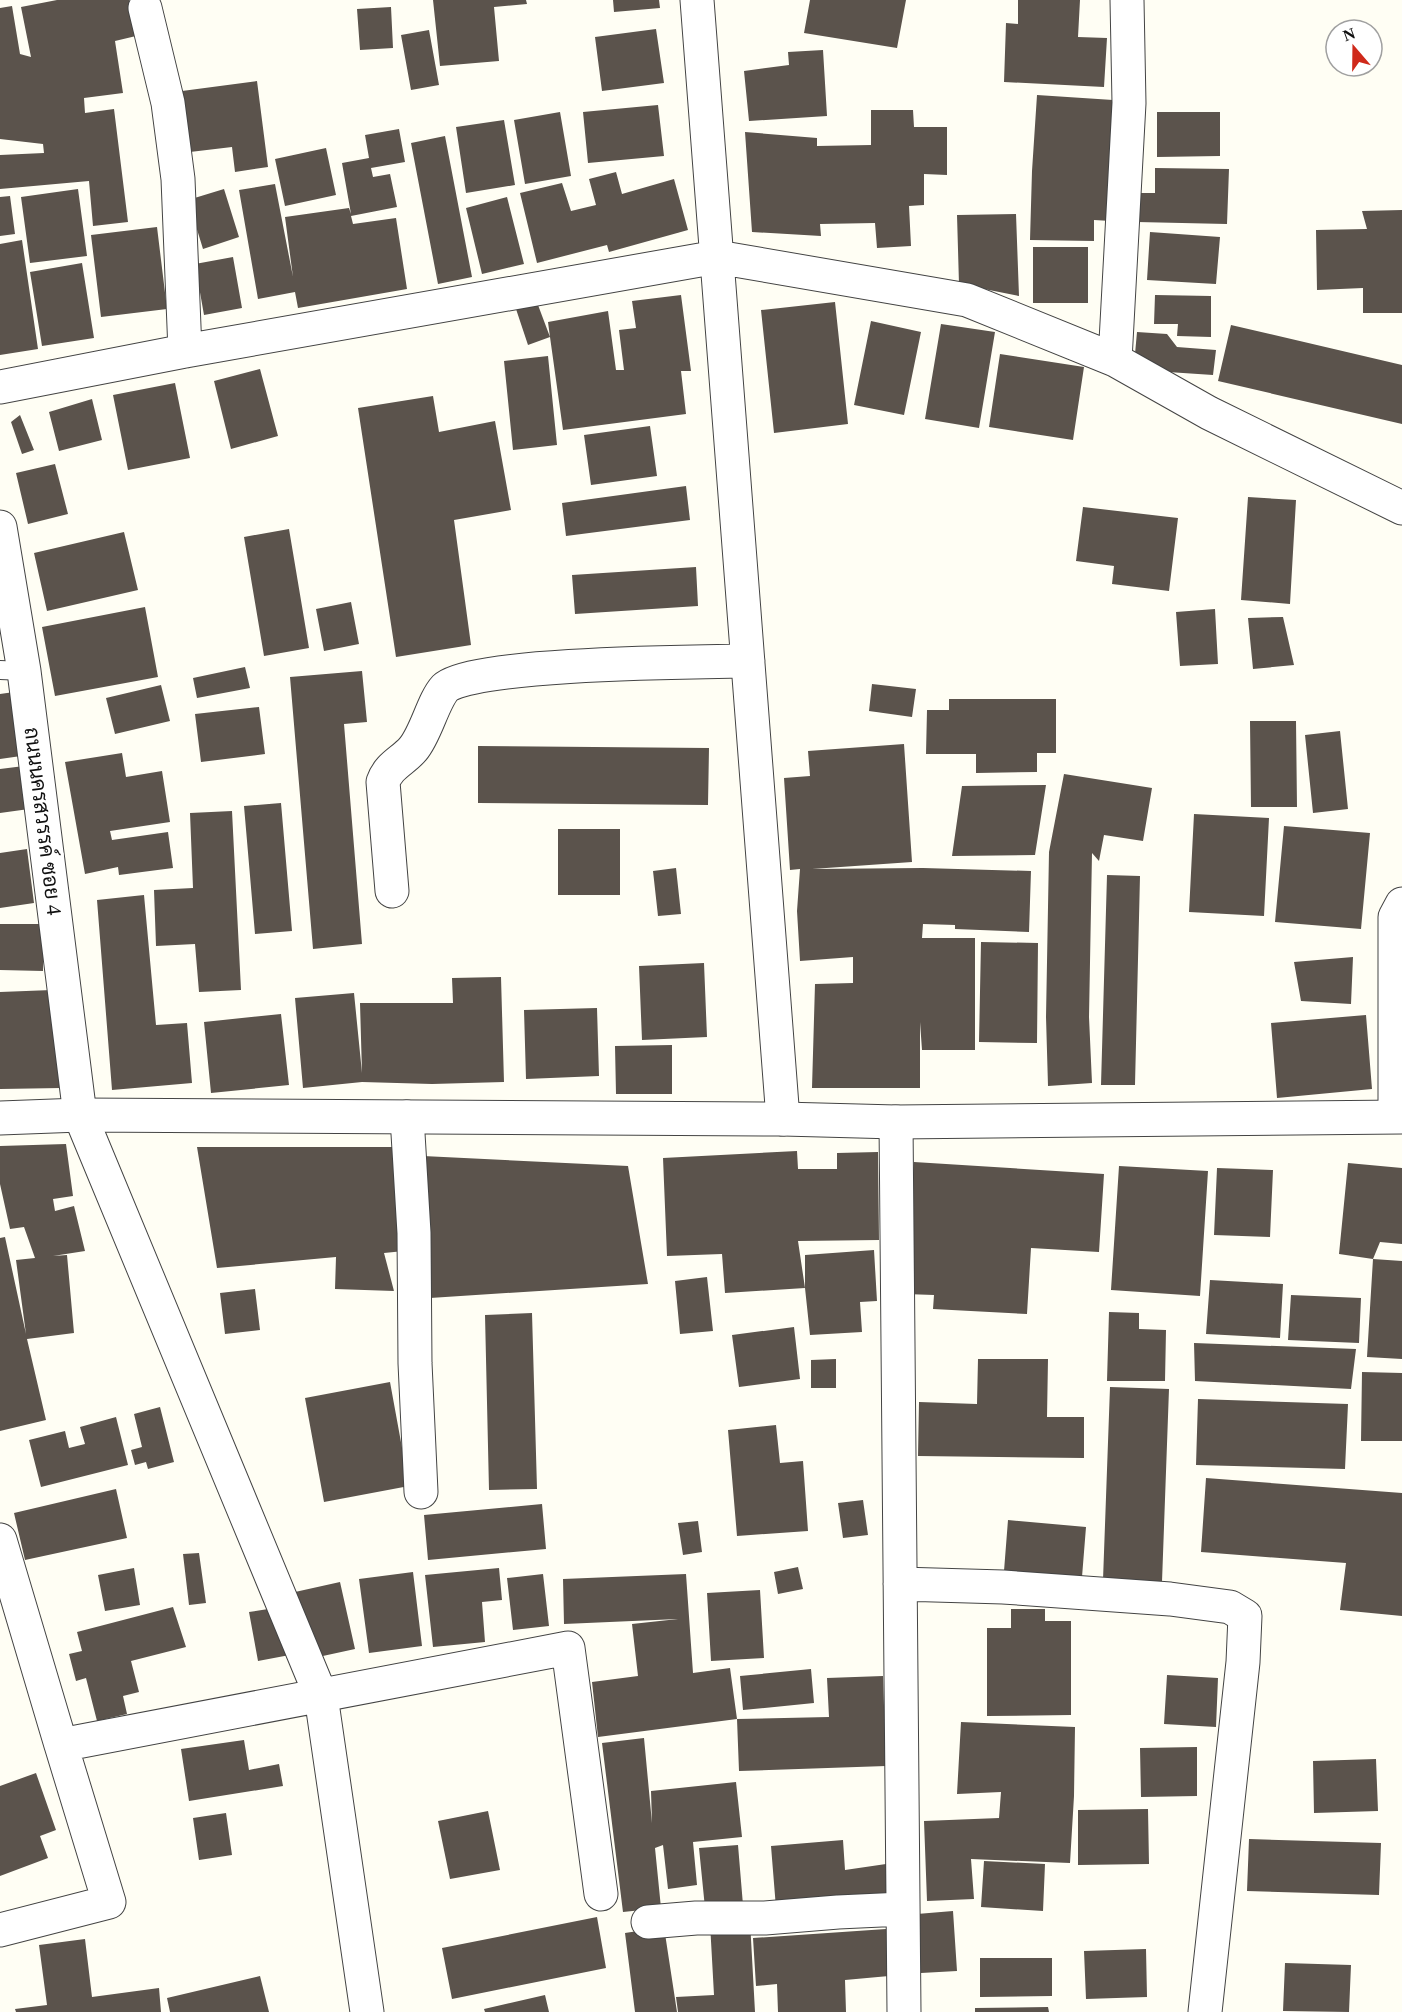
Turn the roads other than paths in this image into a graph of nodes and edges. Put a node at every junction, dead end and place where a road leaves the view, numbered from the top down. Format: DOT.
graph roads {
  1 [pos="697,0"];
  2 [pos="1127,0"];
  3 [pos="145,8"];
  4 [pos="717,257"];
  5 [pos="185,351"];
  6 [pos="1115,360"];
  7 [pos="0,387"];
  8 [pos="1402,507"];
  9 [pos="0,526"];
  10 [pos="748,661"];
  11 [pos="12,671"];
  12 [pos="392,891"];
  13 [pos="1402,904"];
  14 [pos="80,1115"];
  15 [pos="1399,1116"];
  16 [pos="407,1117"];
  17 [pos="0,1118"];
  18 [pos="783,1119"];
  19 [pos="896,1122"];
  20 [pos="421,1492"];
  21 [pos="0,1540"];
  22 [pos="900,1584"];
  23 [pos="321,1696"];
  24 [pos="61,1745"];
  25 [pos="601,1894"];
  26 [pos="903,1909"];
  27 [pos="648,1922"];
  28 [pos="0,1930"];
  29 [pos="367,2012"];
  30 [pos="903,2012"];
  31 [pos="1204,2012"];
  1 -- 4 [label="street"];
  2 -- 6 [label="street"];
  3 -- 5 [label="street"];
  4 -- 5 [label="street"];
  4 -- 6 [label="street"];
  4 -- 10 [label="street"];
  5 -- 7 [label="street"];
  6 -- 8 [label="street"];
  9 -- 11 [label="street, ถนนนครสวรรค์ ซอย 4"];
  10 -- 12 [label="street"];
  10 -- 18 [label="street"];
  11 -- 14 [label="street, ถนนนครสวรรค์ ซอย 4"];
  13 -- 15 [label="street"];
  14 -- 16 [label="street"];
  14 -- 17 [label="street"];
  14 -- 23 [label="street, ถนนนครสวรรค์ ซอย 4"];
  15 -- 19 [label="street"];
  16 -- 18 [label="street"];
  16 -- 20 [label="street"];
  18 -- 19 [label="street"];
  19 -- 22 [label="street"];
  21 -- 24 [label="street"];
  22 -- 26 [label="street"];
  22 -- 31 [label="street"];
  23 -- 24 [label="street"];
  23 -- 25 [label="street"];
  23 -- 29 [label="street, ถนนนครสวรรค์ ซอย 4"];
  24 -- 28 [label="street"];
  26 -- 27 [label="street"];
  26 -- 30 [label="street"];
}
